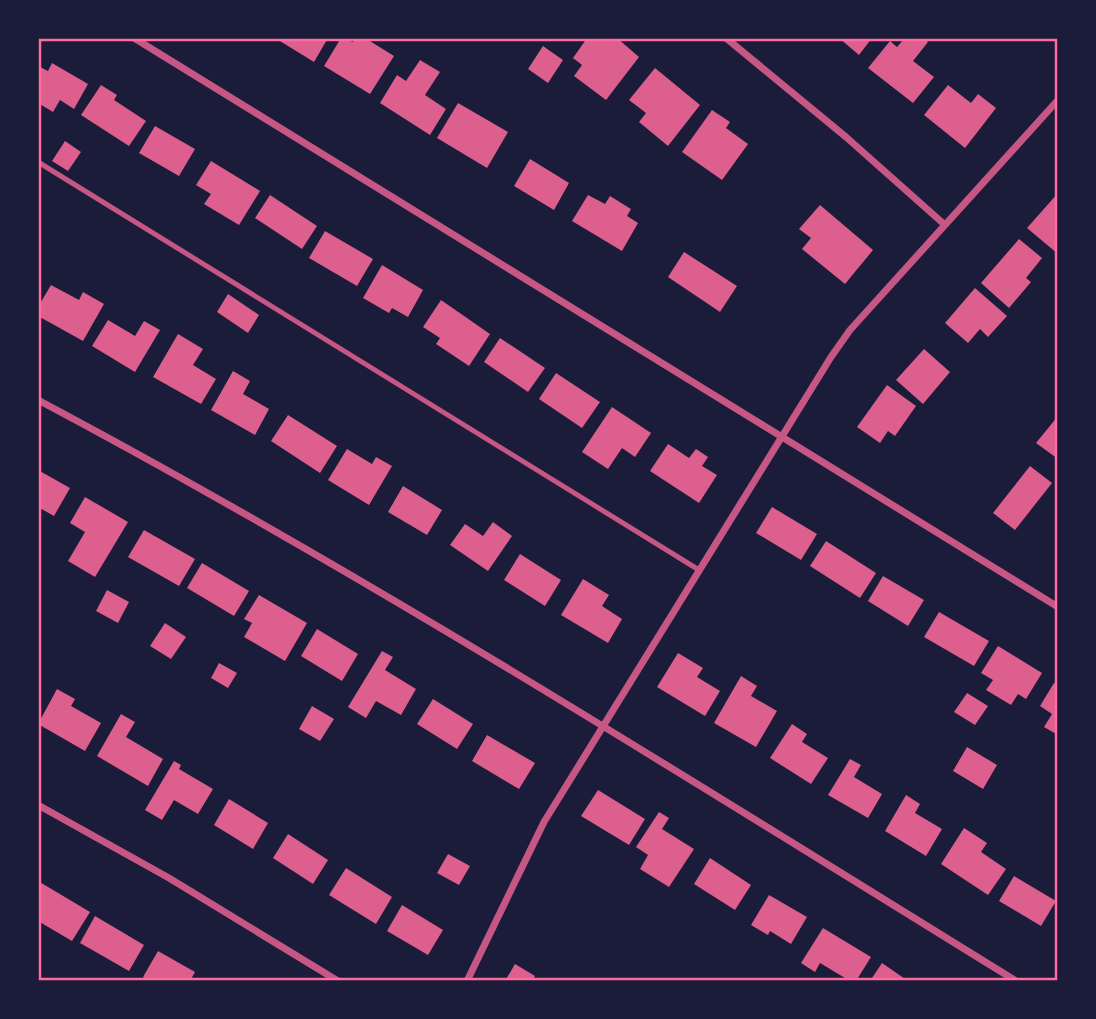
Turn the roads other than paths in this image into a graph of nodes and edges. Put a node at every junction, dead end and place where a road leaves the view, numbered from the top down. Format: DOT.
graph roads {
  1 [pos="134,38"];
  2 [pos="726,38"];
  3 [pos="1058,100"];
  4 [pos="38,162"];
  5 [pos="945,225"];
  6 [pos="38,400"];
  7 [pos="783,436"];
  8 [pos="699,570"];
  9 [pos="1058,594"];
  10 [pos="1054,605"];
  11 [pos="602,725"];
  12 [pos="38,805"];
  13 [pos="338,981"];
  14 [pos="467,981"];
  15 [pos="1016,981"];
  1 -- 7 [label="street"];
  2 -- 5 [label="street"];
  3 -- 5 [label="street"];
  4 -- 8 [label="lane"];
  5 -- 7 [label="street"];
  6 -- 11 [label="street"];
  7 -- 8 [label="street"];
  7 -- 10 [label="street"];
  8 -- 11 [label="street"];
  9 -- 10 [label="street"];
  11 -- 14 [label="street"];
  11 -- 15 [label="street"];
  12 -- 13 [label="street"];
}
